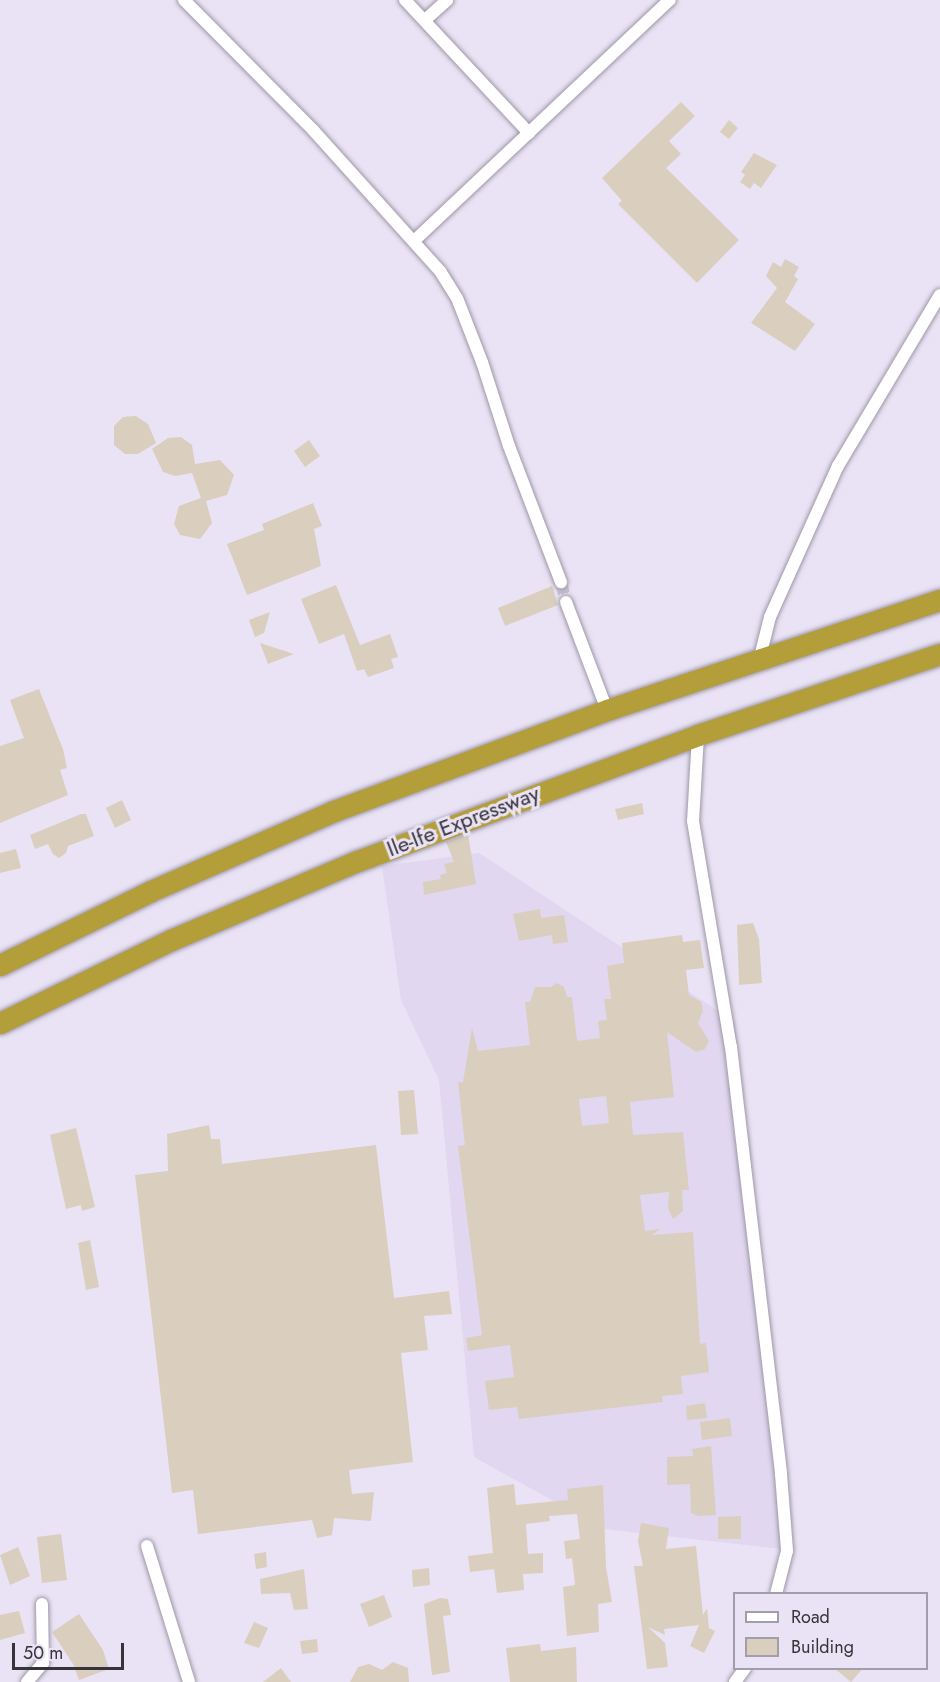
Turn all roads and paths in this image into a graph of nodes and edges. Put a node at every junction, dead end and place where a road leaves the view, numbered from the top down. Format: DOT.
graph roads {
  1 [pos="184,0"];
  2 [pos="405,0"];
  3 [pos="447,0"];
  4 [pos="670,0"];
  5 [pos="425,20"];
  6 [pos="529,133"];
  7 [pos="415,240"];
  8 [pos="940,295"];
  9 [pos="561,582"];
  10 [pos="940,600"];
  11 [pos="566,602"];
  12 [pos="940,654"];
  13 [pos="759,663"];
  14 [pos="608,710"];
  15 [pos="698,735"];
  16 [pos="0,965"];
  17 [pos="0,1023"];
  18 [pos="147,1546"];
  19 [pos="776,1592"];
  20 [pos="42,1604"];
  21 [pos="27,1682"];
  22 [pos="189,1682"];
  1 -- 7 [label="street"];
  2 -- 5 [label="street"];
  3 -- 5 [label="street"];
  4 -- 6 [label="street"];
  5 -- 6 [label="street"];
  6 -- 7 [label="street"];
  7 -- 9 [label="street"];
  8 -- 13 [label="street"];
  10 -- 13 [label="highway"];
  11 -- 14 [label="street"];
  12 -- 15 [label="highway, Ile-Ife Expressway"];
  13 -- 14 [label="highway"];
  14 -- 16 [label="highway"];
  15 -- 17 [label="highway, Ile-Ife Expressway"];
  15 -- 19 [label="street"];
  18 -- 22 [label="street"];
  20 -- 21 [label="street"];
}
